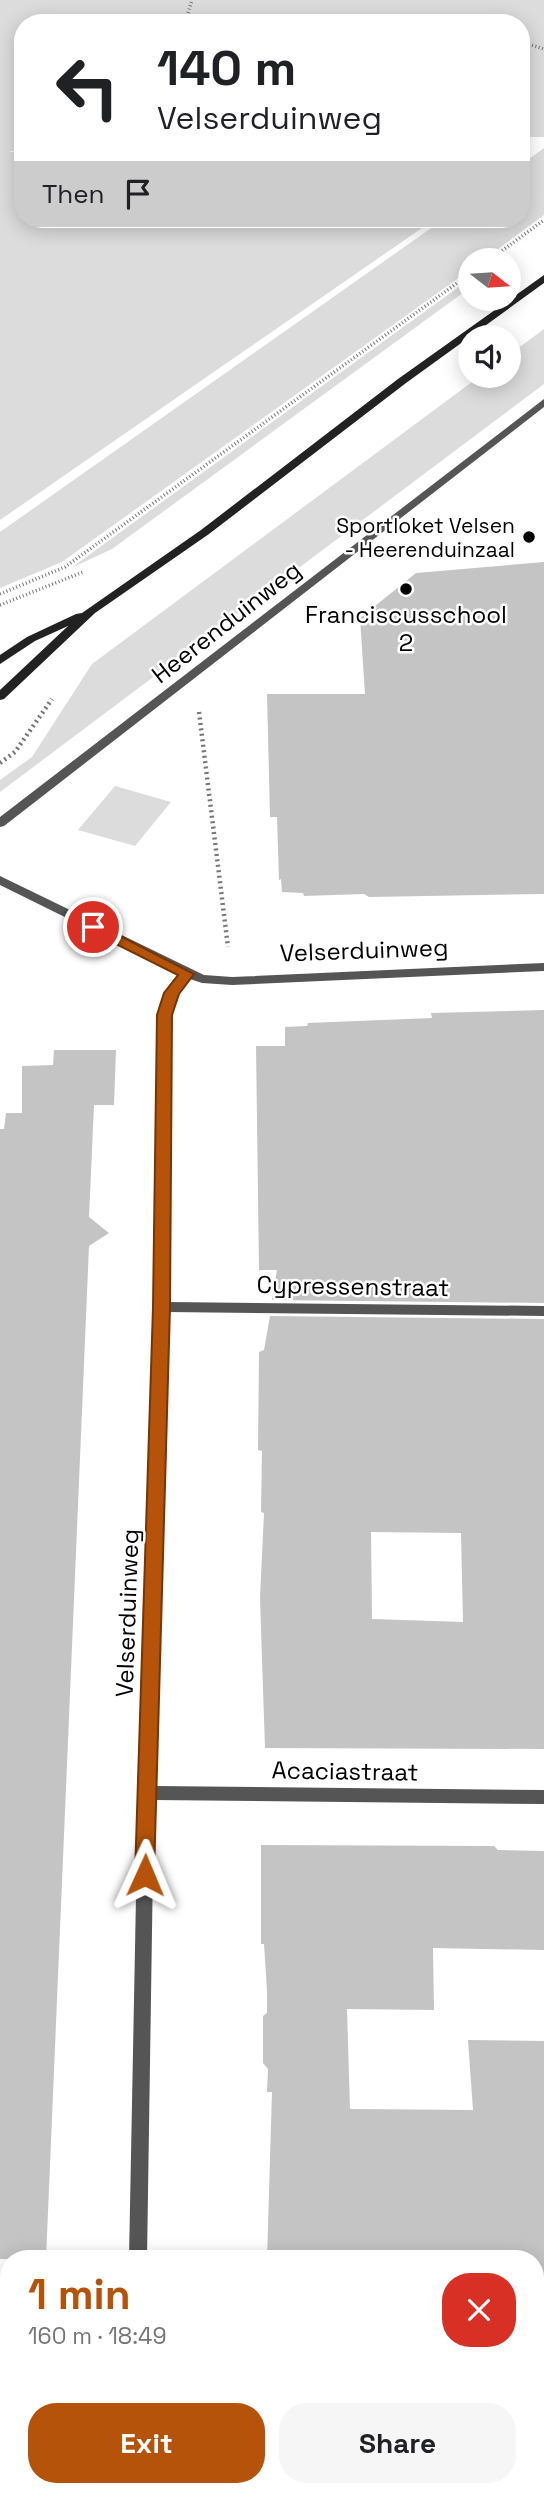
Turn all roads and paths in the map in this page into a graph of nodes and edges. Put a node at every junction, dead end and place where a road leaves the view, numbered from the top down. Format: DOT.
graph roads {
  1 [pos="544,220"];
  2 [pos="506,248"];
  3 [pos="544,278"];
  4 [pos="458,282"];
  5 [pos="544,402"];
  6 [pos="0,594"];
  7 [pos="91,611"];
  8 [pos="0,660"];
  9 [pos="194,673"];
  10 [pos="0,696"];
  11 [pos="0,822"];
  12 [pos="0,880"];
  13 [pos="544,967"];
  14 [pos="187,974"];
  15 [pos="232,981"];
  16 [pos="162,1307"];
  17 [pos="544,1311"];
  18 [pos="146,1793"];
  19 [pos="544,1797"];
  20 [pos="138,2250"];
  1 -- 2 [label="path"];
  3 -- 7 [label="main road"];
  4 -- 6 [label="path"];
  5 -- 9 [label="street, Heerenduinweg"];
  7 -- 8 [label="main road"];
  7 -- 10 [label="main road"];
  9 -- 11 [label="street, Heerenduinweg"];
  9 -- 15 [label="path"];
  12 -- 14 [label="street, Velserduinweg"];
  13 -- 15 [label="street, Velserduinweg"];
  14 -- 15 [label="street, Velserduinweg"];
  14 -- 16 [label="street, Velserduinweg"];
  16 -- 17 [label="street, Cypressenstraat"];
  16 -- 18 [label="street, Velserduinweg"];
  18 -- 19 [label="street, Acaciastraat"];
  18 -- 20 [label="street, Velserduinweg"];
}
